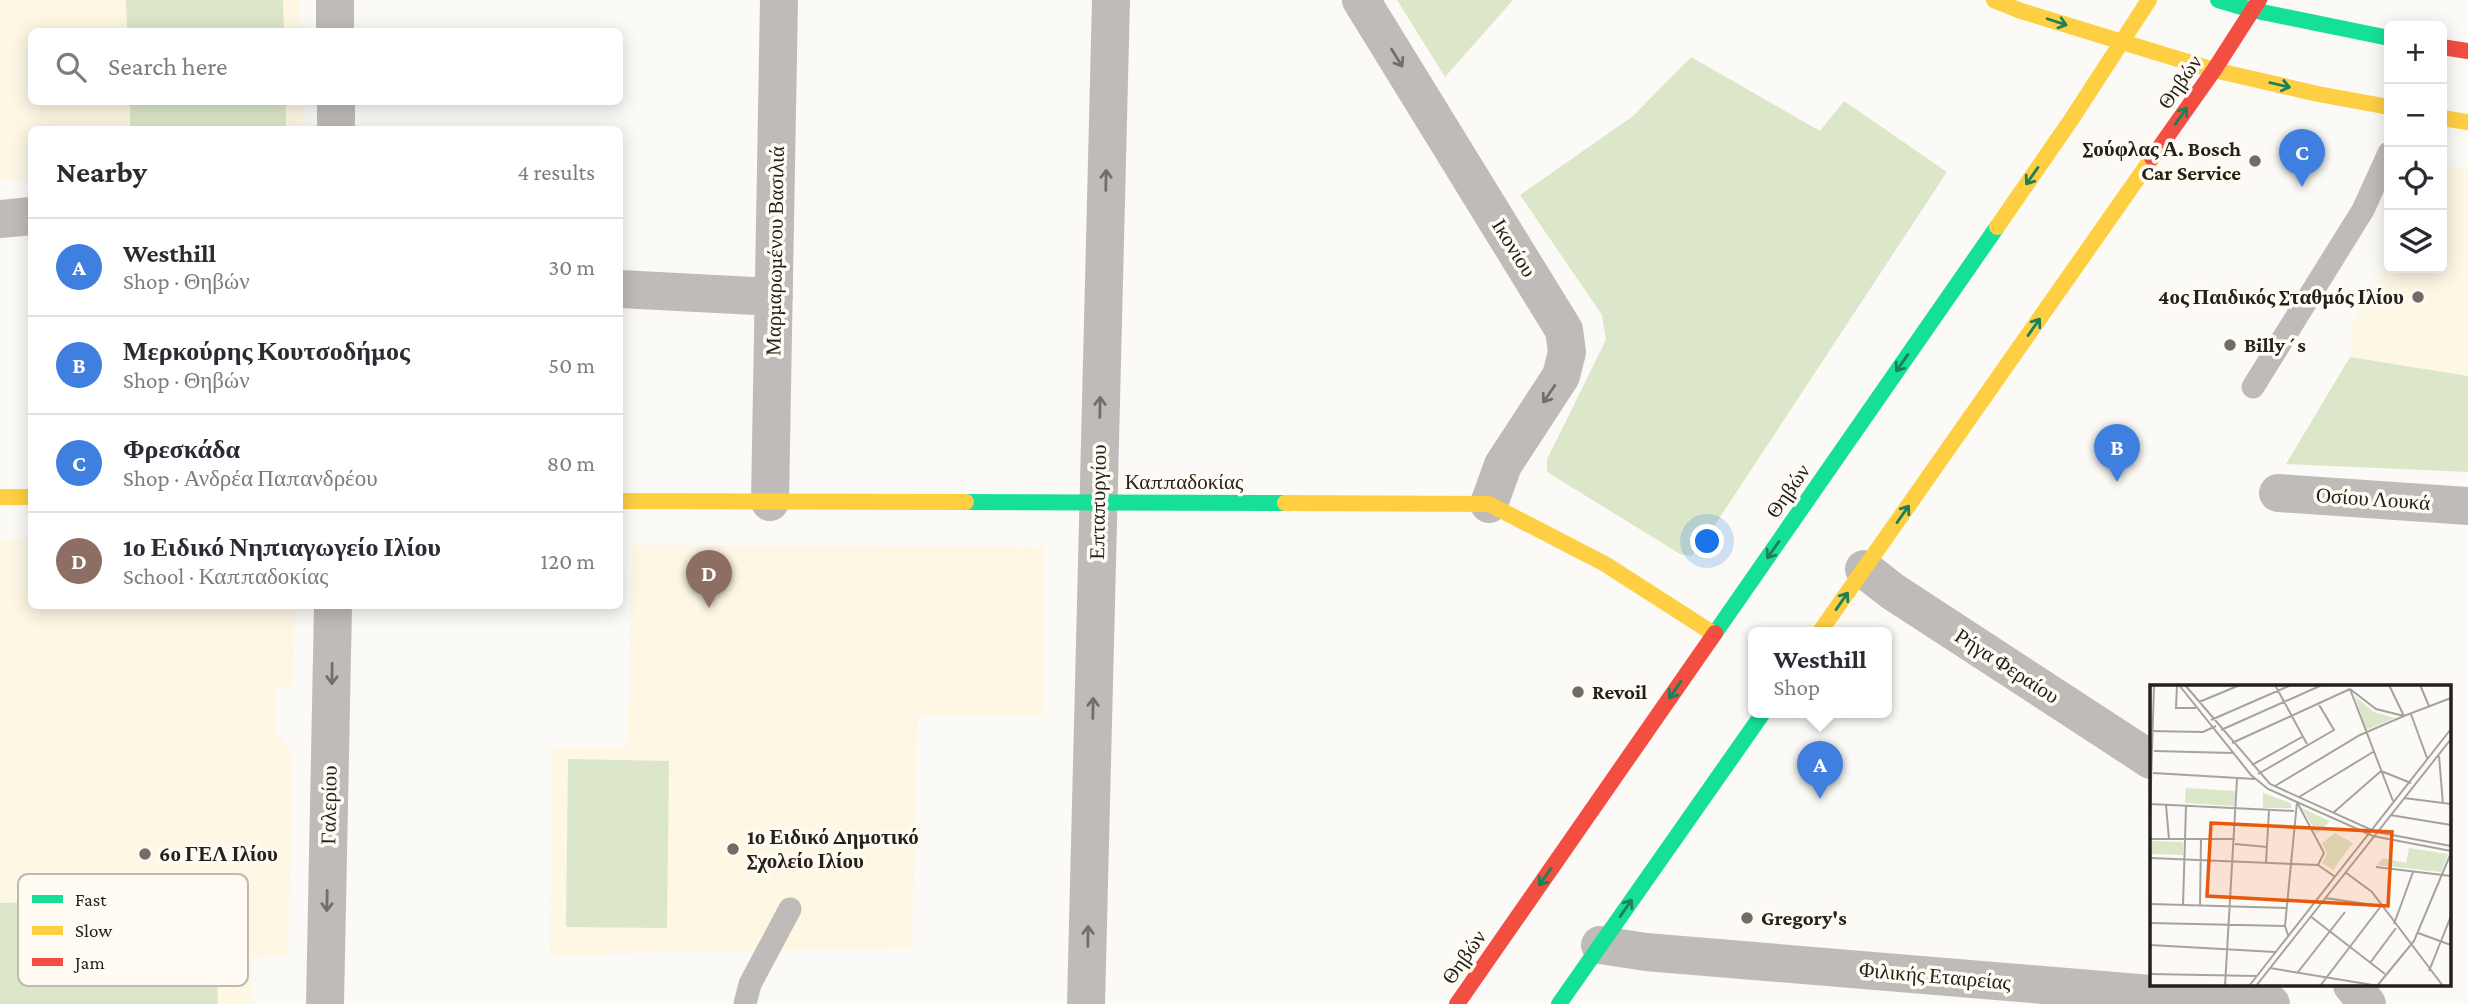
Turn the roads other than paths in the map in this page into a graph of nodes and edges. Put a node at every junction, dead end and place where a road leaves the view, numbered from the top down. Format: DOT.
graph roads {
  1 [pos="335,0"];
  2 [pos="779,0"];
  3 [pos="1111,0"];
  4 [pos="1361,0"];
  5 [pos="1994,0"];
  6 [pos="2149,0"];
  7 [pos="2218,0"];
  8 [pos="2255,5"];
  9 [pos="335,28"];
  10 [pos="2384,37"];
  11 [pos="2120,42"];
  12 [pos="2447,48"];
  13 [pos="2468,51"];
  14 [pos="2214,70"];
  15 [pos="336,105"];
  16 [pos="2384,106"];
  17 [pos="2447,119"];
  18 [pos="2468,122"];
  19 [pos="336,126"];
  20 [pos="2384,164"];
  21 [pos="28,216"];
  22 [pos="0,219"];
  23 [pos="623,289"];
  24 [pos="774,296"];
  25 [pos="2253,387"];
  26 [pos="2278,493"];
  27 [pos="0,497"];
  28 [pos="28,498"];
  29 [pos="623,500"];
  30 [pos="770,502"];
  31 [pos="1098,503"];
  32 [pos="1489,504"];
  33 [pos="2468,506"];
  34 [pos="1864,569"];
  35 [pos="333,609"];
  36 [pos="1823,627"];
  37 [pos="1714,634"];
  38 [pos="1759,718"];
  39 [pos="2150,759"];
  40 [pos="790,909"];
  41 [pos="1600,945"];
  42 [pos="2353,986"];
  43 [pos="325,1004"];
  44 [pos="745,1004"];
  45 [pos="1086,1004"];
  46 [pos="1457,1004"];
  47 [pos="1559,1004"];
  48 [pos="2271,1004"];
  49 [pos="2367,1004"];
  1 -- 9 [label="street"];
  2 -- 24 [label="street, Μαρμαρωμένου Βασιλιά"];
  31 -- 3 [label="street, Επταπυργίου, one-way"];
  4 -- 32 [label="street, Ικονίου, one-way"];
  5 -- 11 [label="main road, one-way"];
  6 -- 11 [label="main road, Θηβών"];
  7 -- 8 [label="main road"];
  8 -- 10 [label="main road"];
  8 -- 14 [label="main road, Θηβών"];
  11 -- 14 [label="main road"];
  11 -- 37 [label="main road, Θηβών, one-way"];
  12 -- 13 [label="main road"];
  14 -- 16 [label="main road, one-way"];
  34 -- 14 [label="main road, Θηβών, one-way"];
  15 -- 19 [label="street"];
  17 -- 18 [label="main road"];
  20 -- 25 [label="lane"];
  21 -- 22 [label="street"];
  23 -- 24 [label="street"];
  24 -- 30 [label="street, Μαρμαρωμένου Βασιλιά"];
  26 -- 33 [label="street, Οσίου Λουκά"];
  27 -- 28 [label="main road"];
  29 -- 30 [label="main road, Καππαδοκίας"];
  30 -- 31 [label="main road, Καππαδοκίας"];
  31 -- 32 [label="main road, Καππαδοκίας"];
  45 -- 31 [label="street, Επταπυργίου, one-way"];
  32 -- 37 [label="main road, Καππαδοκίας"];
  36 -- 34 [label="main road, Θηβών, one-way"];
  34 -- 39 [label="street, Ρήγα Φεραίου"];
  35 -- 43 [label="street, Γαλερίου, one-way"];
  37 -- 46 [label="main road, Θηβών, one-way"];
  41 -- 38 [label="main road, one-way"];
  40 -- 44 [label="lane"];
  41 -- 47 [label="main road"];
  41 -- 48 [label="street, Φιλικής Εταιρείας"];
  42 -- 49 [label="street"];
}
